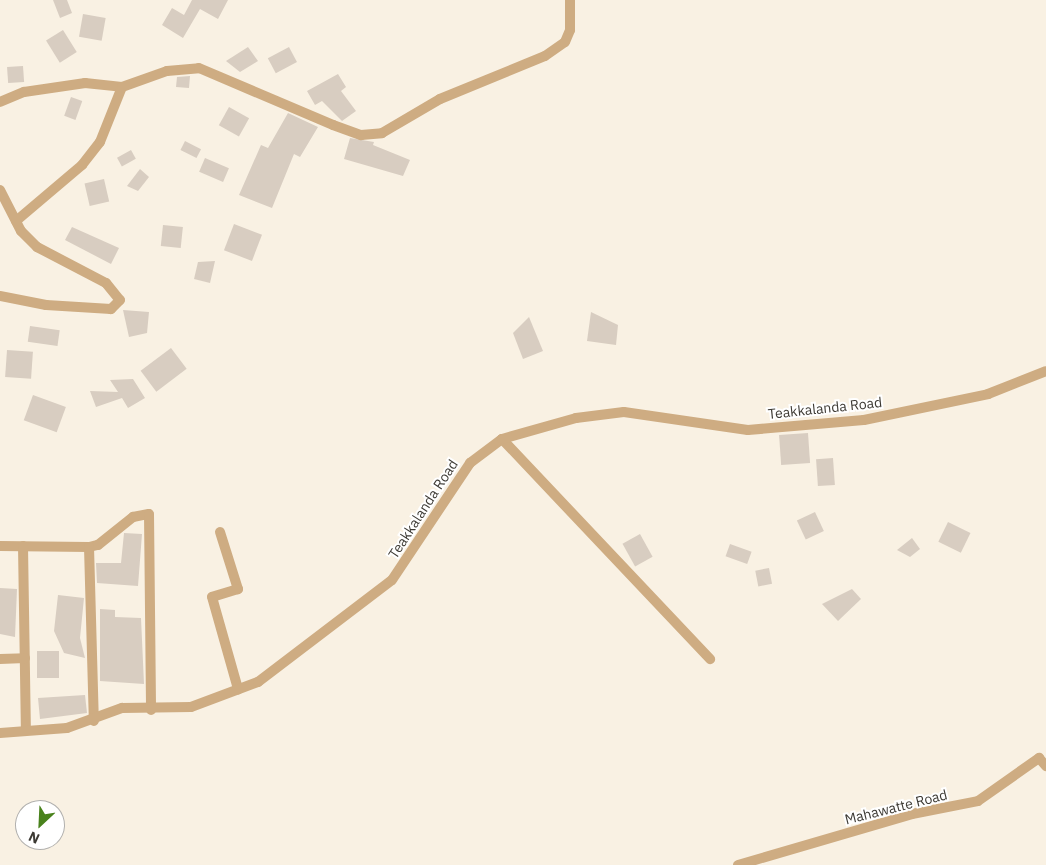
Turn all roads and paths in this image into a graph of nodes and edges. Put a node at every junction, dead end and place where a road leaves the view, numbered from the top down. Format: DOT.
graph roads {
  1 [pos="570,0"];
  2 [pos="122,87"];
  3 [pos="0,102"];
  4 [pos="0,190"];
  5 [pos="16,221"];
  6 [pos="0,296"];
  7 [pos="1046,371"];
  8 [pos="502,439"];
  9 [pos="220,532"];
  10 [pos="0,546"];
  11 [pos="23,546"];
  12 [pos="89,548"];
  13 [pos="25,658"];
  14 [pos="0,659"];
  15 [pos="710,659"];
  16 [pos="238,689"];
  17 [pos="151,710"];
  18 [pos="94,721"];
  19 [pos="26,730"];
  20 [pos="0,733"];
  21 [pos="1046,766"];
  22 [pos="738,865"];
  1 -- 2 [label="street"];
  2 -- 3 [label="street"];
  2 -- 5 [label="street"];
  4 -- 5 [label="street"];
  5 -- 6 [label="street"];
  7 -- 8 [label="street, Teakkalanda Road"];
  8 -- 15 [label="street"];
  8 -- 16 [label="street, Teakkalanda Road"];
  9 -- 16 [label="street"];
  10 -- 11 [label="street"];
  11 -- 12 [label="street"];
  11 -- 13 [label="street"];
  12 -- 17 [label="street"];
  12 -- 18 [label="street"];
  13 -- 14 [label="street"];
  13 -- 19 [label="street"];
  16 -- 17 [label="street, Teakkalanda Road"];
  17 -- 18 [label="street, Teakkalanda Road"];
  18 -- 19 [label="street, Teakkalanda Road"];
  19 -- 20 [label="street, Teakkalanda Road"];
  21 -- 22 [label="street, Mahawatte Road"];
}
